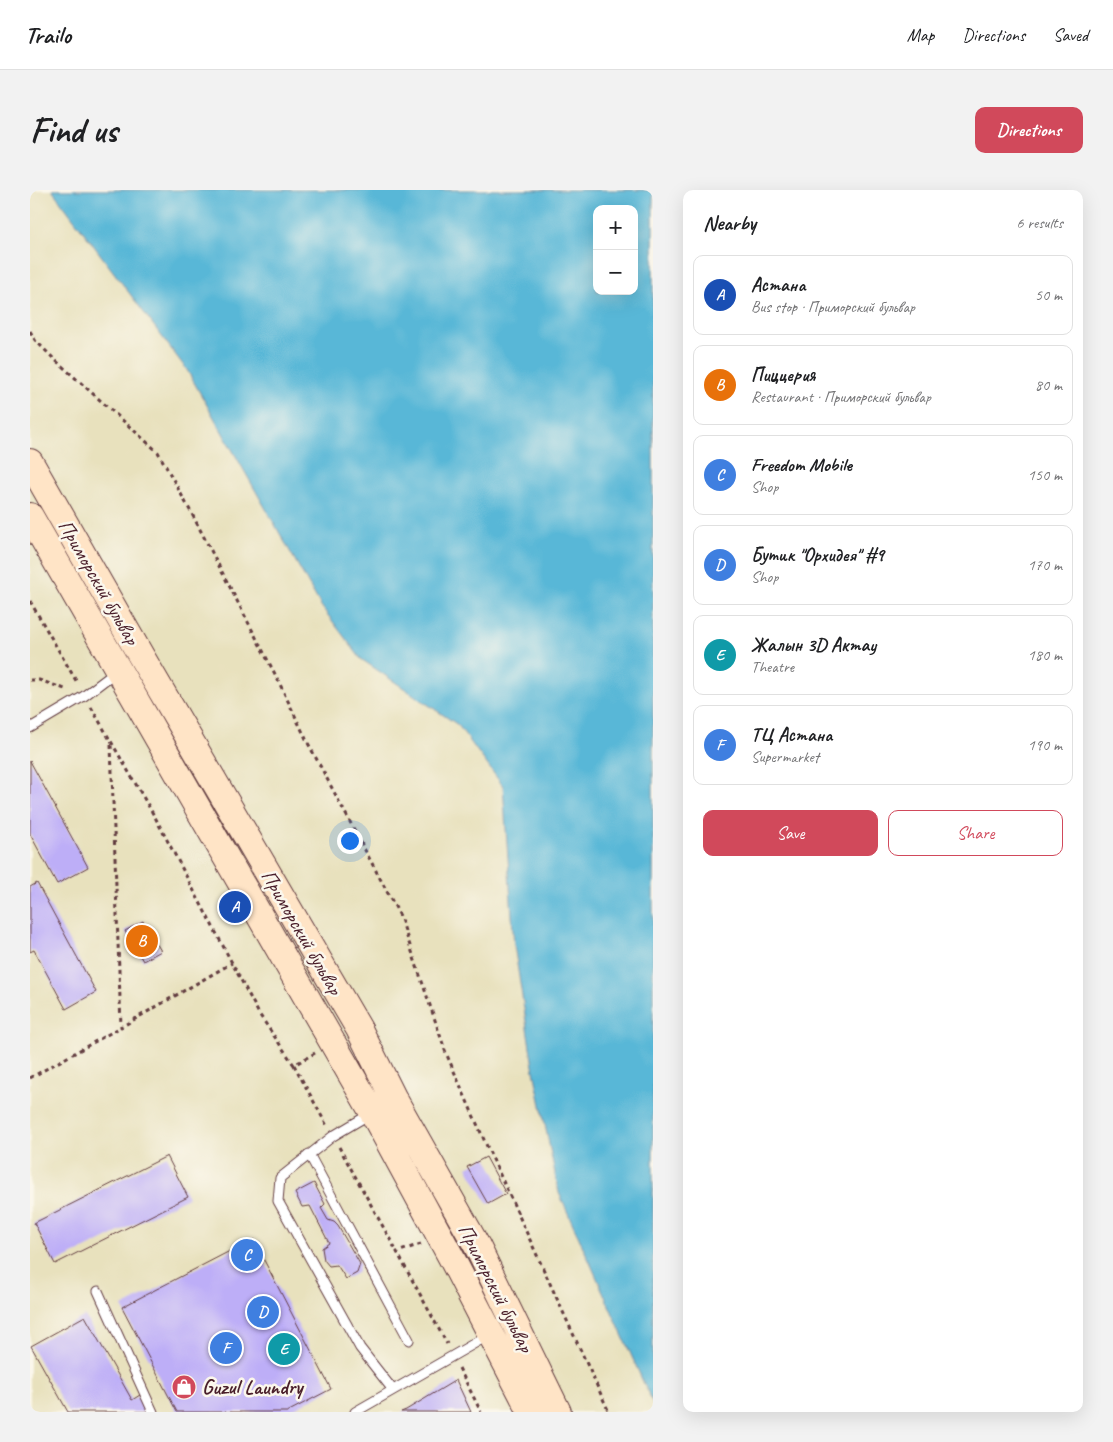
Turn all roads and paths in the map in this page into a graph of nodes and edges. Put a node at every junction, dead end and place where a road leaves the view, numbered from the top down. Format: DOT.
graph roads {
  1 [pos="30,331"];
  2 [pos="30,462"];
  3 [pos="30,516"];
  4 [pos="31,602"];
  5 [pos="30,611"];
  6 [pos="130,663"];
  7 [pos="30,680"];
  8 [pos="84,696"];
  9 [pos="30,728"];
  10 [pos="111,742"];
  11 [pos="232,963"];
  12 [pos="121,1026"];
  13 [pos="294,1065"];
  14 [pos="30,1078"];
  15 [pos="383,1106"];
  16 [pos="309,1154"];
  17 [pos="440,1237"];
  18 [pos="98,1291"];
  19 [pos="492,1334"];
  20 [pos="409,1340"];
  21 [pos="454,1356"];
  22 [pos="539,1372"];
  23 [pos="393,1390"];
  24 [pos="153,1412"];
  25 [pos="355,1412"];
  26 [pos="481,1412"];
  27 [pos="531,1412"];
  28 [pos="539,1412"];
  29 [pos="558,1412"];
  30 [pos="609,1412"];
  1 -- 30 [label="path"];
  2 -- 6 [label="street, Приморский бульвар"];
  3 -- 6 [label="street"];
  4 -- 5 [label="path"];
  4 -- 8 [label="path"];
  6 -- 8 [label="lane"];
  6 -- 15 [label="street, Приморский бульвар"];
  7 -- 8 [label="path"];
  8 -- 9 [label="lane"];
  8 -- 10 [label="path"];
  10 -- 11 [label="path"];
  10 -- 12 [label="path"];
  11 -- 12 [label="path"];
  11 -- 13 [label="path"];
  12 -- 14 [label="path"];
  15 -- 16 [label="lane"];
  15 -- 17 [label="street"];
  15 -- 22 [label="street, Приморский бульвар"];
  16 -- 20 [label="lane"];
  16 -- 23 [label="lane"];
  17 -- 19 [label="street"];
  17 -- 21 [label="path"];
  18 -- 24 [label="lane"];
  19 -- 21 [label="lane"];
  19 -- 27 [label="street"];
  21 -- 23 [label="lane"];
  21 -- 26 [label="path"];
  22 -- 28 [label="street"];
  22 -- 29 [label="street, Приморский бульвар"];
  23 -- 25 [label="lane"];
}
